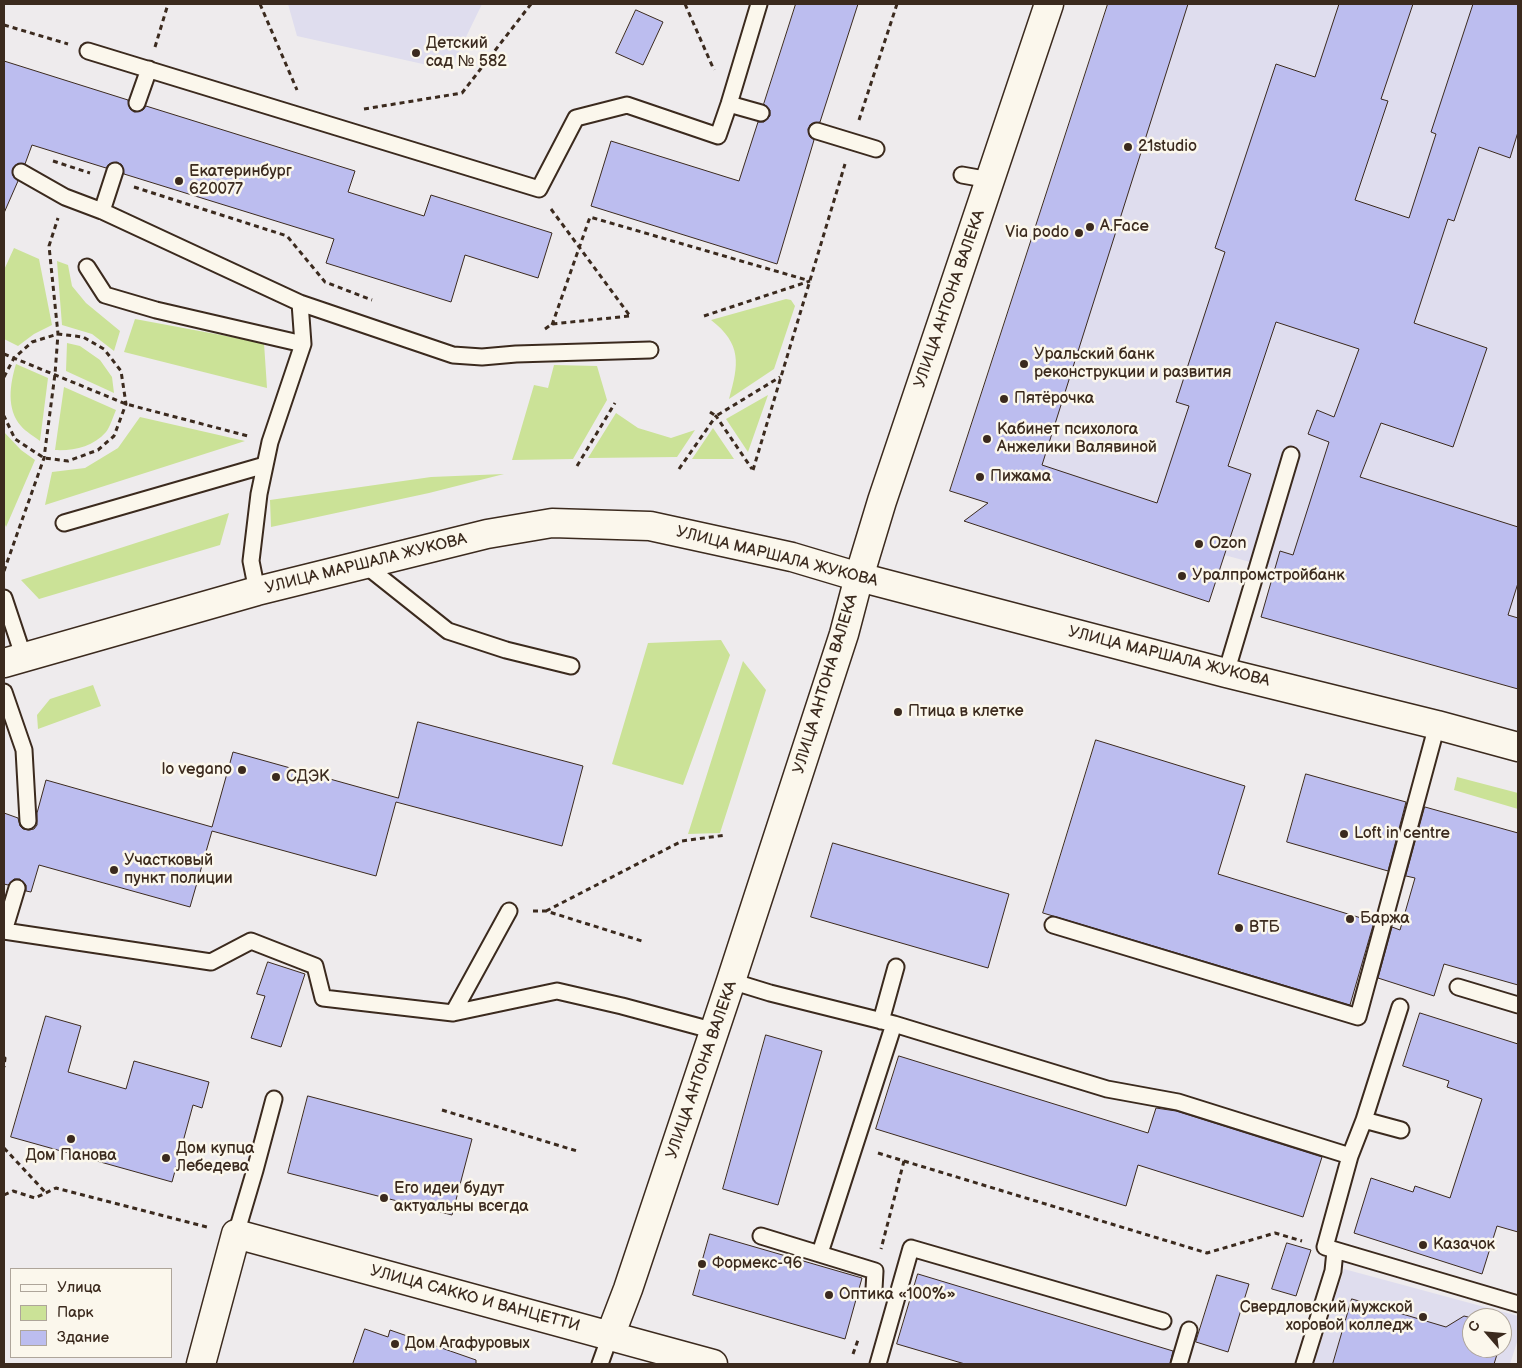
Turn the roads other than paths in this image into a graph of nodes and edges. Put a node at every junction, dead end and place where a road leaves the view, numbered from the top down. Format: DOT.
graph roads {
  1 [pos="759,4"];
  2 [pos="1050,4"];
  3 [pos="88,50"];
  4 [pos="149,69"];
  5 [pos="137,103"];
  6 [pos="729,104"];
  7 [pos="761,113"];
  8 [pos="817,131"];
  9 [pos="876,149"];
  10 [pos="21,172"];
  11 [pos="114,175"];
  12 [pos="962,175"];
  13 [pos="990,180"];
  14 [pos="102,211"];
  15 [pos="88,267"];
  16 [pos="300,303"];
  17 [pos="303,344"];
  18 [pos="650,350"];
  19 [pos="1291,455"];
  20 [pos="265,465"];
  21 [pos="64,523"];
  22 [pos="365,565"];
  23 [pos="859,577"];
  24 [pos="257,591"];
  25 [pos="4,598"];
  26 [pos="14,660"];
  27 [pos="571,666"];
  28 [pos="1226,673"];
  29 [pos="4,692"];
  30 [pos="1437,725"];
  31 [pos="1518,747"];
  32 [pos="28,821"];
  33 [pos="17,888"];
  34 [pos="509,911"];
  35 [pos="1053,925"];
  36 [pos="4,931"];
  37 [pos="896,967"];
  38 [pos="731,981"];
  39 [pos="1458,986"];
  40 [pos="1518,1005"];
  41 [pos="1400,1007"];
  42 [pos="453,1013"];
  43 [pos="888,1023"];
  44 [pos="714,1031"];
  45 [pos="274,1098"];
  46 [pos="1364,1120"];
  47 [pos="1401,1130"];
  48 [pos="1350,1156"];
  49 [pos="236,1234"];
  50 [pos="761,1236"];
  51 [pos="1330,1249"];
  52 [pos="820,1253"];
  53 [pos="874,1289"];
  54 [pos="1518,1304"];
  55 [pos="1163,1322"];
  56 [pos="1189,1330"];
  57 [pos="610,1336"];
  58 [pos="200,1364"];
  59 [pos="600,1364"];
  60 [pos="713,1364"];
  61 [pos="878,1364"];
  62 [pos="1179,1364"];
  63 [pos="1304,1364"];
  1 -- 6 [label="lane"];
  2 -- 13 [label="street, УЛИЦА АНТОНА ВАЛЕКА"];
  3 -- 4 [label="lane"];
  4 -- 5 [label="lane"];
  4 -- 6 [label="lane"];
  6 -- 7 [label="lane"];
  8 -- 9 [label="lane"];
  10 -- 14 [label="lane"];
  11 -- 14 [label="lane"];
  12 -- 13 [label="lane"];
  13 -- 23 [label="street, УЛИЦА АНТОНА ВАЛЕКА"];
  14 -- 16 [label="lane"];
  15 -- 17 [label="lane"];
  16 -- 17 [label="lane"];
  16 -- 18 [label="lane"];
  17 -- 20 [label="lane"];
  19 -- 28 [label="lane"];
  20 -- 21 [label="lane"];
  20 -- 24 [label="lane"];
  22 -- 23 [label="street, УЛИЦА МАРШАЛА ЖУКОВА"];
  22 -- 24 [label="street, УЛИЦА МАРШАЛА ЖУКОВА"];
  22 -- 27 [label="lane"];
  23 -- 28 [label="street, УЛИЦА МАРШАЛА ЖУКОВА"];
  23 -- 38 [label="street, УЛИЦА АНТОНА ВАЛЕКА"];
  24 -- 26 [label="street, УЛИЦА МАРШАЛА ЖУКОВА"];
  25 -- 26 [label="lane"];
  28 -- 30 [label="street, УЛИЦА МАРШАЛА ЖУКОВА"];
  29 -- 32 [label="lane"];
  30 -- 31 [label="street, УЛИЦА МАРШАЛА ЖУКОВА"];
  30 -- 35 [label="lane"];
  33 -- 36 [label="lane"];
  34 -- 42 [label="lane"];
  36 -- 42 [label="lane"];
  37 -- 43 [label="lane"];
  38 -- 43 [label="lane"];
  38 -- 44 [label="street, УЛИЦА АНТОНА ВАЛЕКА"];
  39 -- 40 [label="lane"];
  41 -- 46 [label="lane"];
  42 -- 44 [label="lane"];
  43 -- 48 [label="lane"];
  43 -- 52 [label="lane"];
  44 -- 57 [label="street, УЛИЦА АНТОНА ВАЛЕКА"];
  45 -- 49 [label="lane"];
  46 -- 47 [label="lane"];
  46 -- 48 [label="lane"];
  48 -- 51 [label="lane"];
  49 -- 57 [label="street, УЛИЦА САККО И ВАНЦЕТТИ"];
  49 -- 58 [label="street"];
  50 -- 52 [label="lane"];
  51 -- 54 [label="lane"];
  51 -- 63 [label="lane"];
  52 -- 53 [label="lane"];
  55 -- 61 [label="lane"];
  56 -- 62 [label="lane"];
  57 -- 59 [label="lane"];
  57 -- 60 [label="street, УЛИЦА САККО И ВАНЦЕТТИ"];
}
